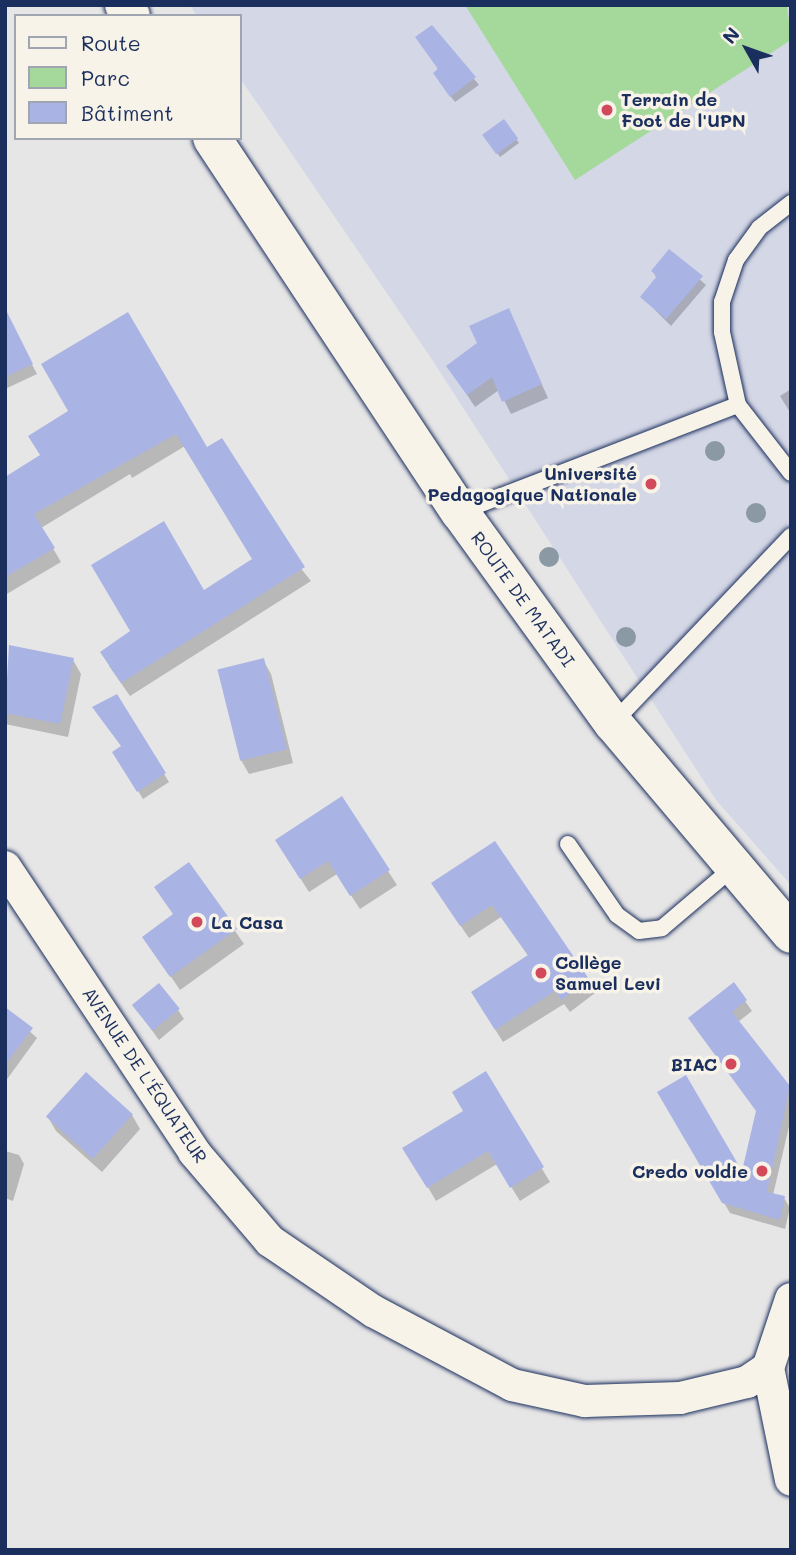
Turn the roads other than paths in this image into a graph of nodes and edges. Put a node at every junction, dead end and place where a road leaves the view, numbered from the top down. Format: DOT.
graph roads {
  1 [pos="213,140"];
  2 [pos="791,203"];
  3 [pos="738,405"];
  4 [pos="791,473"];
  5 [pos="460,512"];
  6 [pos="791,536"];
  7 [pos="613,723"];
  8 [pos="568,844"];
  9 [pos="5,867"];
  10 [pos="734,867"];
  11 [pos="791,934"];
  12 [pos="791,1299"];
  13 [pos="768,1368"];
  14 [pos="791,1480"];
  1 -- 5 [label="main road, ROUTE DE MATADI"];
  2 -- 3 [label="lane"];
  3 -- 4 [label="lane"];
  3 -- 5 [label="lane"];
  5 -- 7 [label="main road, ROUTE DE MATADI"];
  6 -- 7 [label="lane"];
  7 -- 10 [label="main road, ROUTE DE MATADI"];
  8 -- 10 [label="lane"];
  9 -- 13 [label="street, AVENUE DE L'ÉQUATEUR"];
  10 -- 11 [label="main road, ROUTE DE MATADI"];
  12 -- 13 [label="street"];
  13 -- 14 [label="street"];
}
